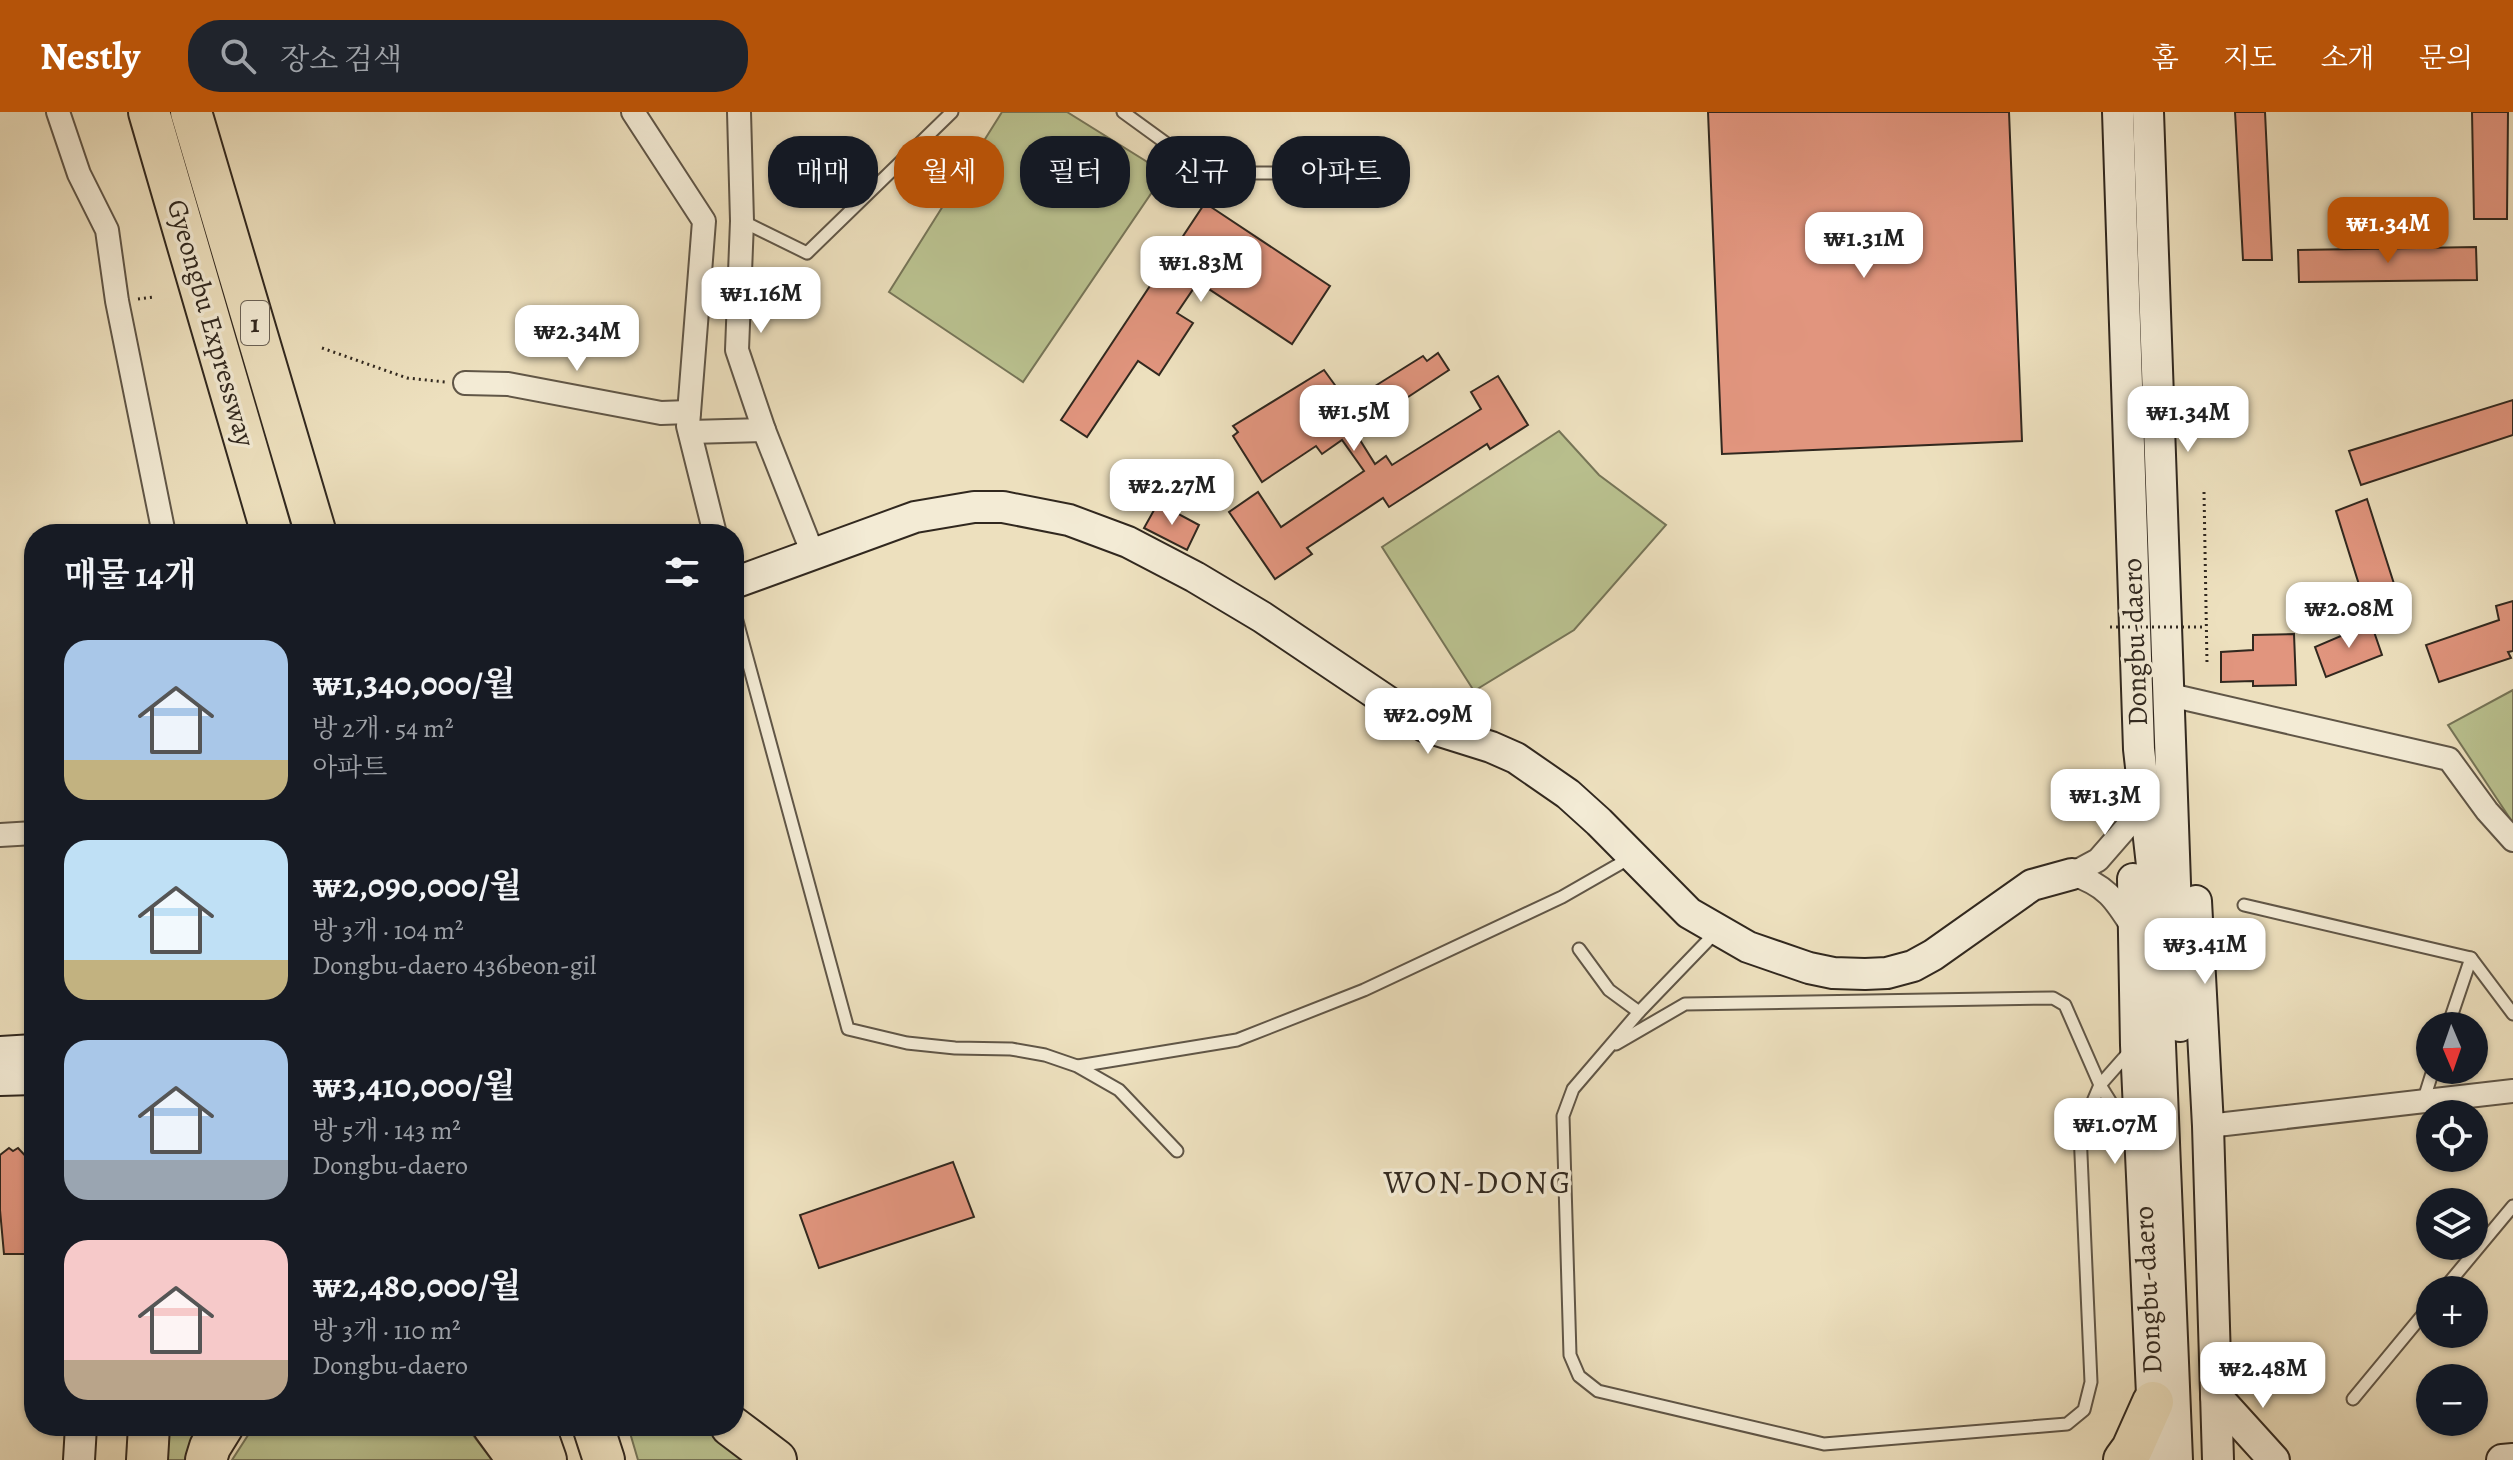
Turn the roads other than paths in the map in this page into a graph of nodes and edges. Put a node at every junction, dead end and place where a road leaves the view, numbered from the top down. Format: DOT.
graph roads {
  1 [pos="58,112"];
  2 [pos="149,112"];
  3 [pos="191,112"];
  4 [pos="633,112"];
  5 [pos="739,112"];
  6 [pos="952,112"];
  7 [pos="1123,112"];
  8 [pos="2118,112"];
  9 [pos="2148,112"];
  10 [pos="1272,173"];
  11 [pos="704,221"];
  12 [pos="742,221"];
  13 [pos="465,383"];
  14 [pos="690,422"];
  15 [pos="764,430"];
  16 [pos="162,524"];
  17 [pos="269,524"];
  18 [pos="313,524"];
  19 [pos="713,524"];
  20 [pos="813,554"];
  21 [pos="744,579"];
  22 [pos="744,647"];
  23 [pos="2170,695"];
  24 [pos="2139,749"];
  25 [pos="2174,797"];
  26 [pos="2132,821"];
  27 [pos="24,834"];
  28 [pos="0,835"];
  29 [pos="2513,840"];
  30 [pos="1634,856"];
  31 [pos="2072,874"];
  32 [pos="2244,905"];
  33 [pos="2133,928"];
  34 [pos="1717,931"];
  35 [pos="1579,949"];
  36 [pos="2471,958"];
  37 [pos="1639,1012"];
  38 [pos="2453,1012"];
  39 [pos="2513,1014"];
  40 [pos="2136,1045"];
  41 [pos="24,1051"];
  42 [pos="1605,1051"];
  43 [pos="0,1052"];
  44 [pos="1077,1066"];
  45 [pos="24,1079"];
  46 [pos="0,1080"];
  47 [pos="2100,1085"];
  48 [pos="2513,1091"];
  49 [pos="2439,1100"];
  50 [pos="2416,1103"];
  51 [pos="2208,1126"];
  52 [pos="2141,1149"];
  53 [pos="1177,1151"];
  54 [pos="2176,1176"];
  55 [pos="2513,1206"];
  56 [pos="2455,1276"];
  57 [pos="2416,1323"];
  58 [pos="2216,1396"];
  59 [pos="2353,1399"];
  60 [pos="2153,1402"];
  61 [pos="80,1436"];
  62 [pos="148,1436"];
  63 [pos="217,1436"];
  64 [pos="500,1436"];
  65 [pos="538,1436"];
  66 [pos="596,1436"];
  67 [pos="744,1436"];
  68 [pos="2513,1459"];
  69 [pos="79,1460"];
  70 [pos="147,1460"];
  71 [pos="206,1460"];
  72 [pos="518,1460"];
  73 [pos="546,1460"];
  74 [pos="604,1460"];
  75 [pos="776,1460"];
  76 [pos="2124,1460"];
  77 [pos="2155,1460"];
  78 [pos="2177,1460"];
  79 [pos="2196,1460"];
  80 [pos="2218,1460"];
  81 [pos="2274,1460"];
  82 [pos="2502,1460"];
  1 -- 16 [label="street"];
  2 -- 17 [label="highway, Gyeongbu Expressway / 1"];
  3 -- 18 [label="highway, Gyeongbu Expressway / 1"];
  4 -- 11 [label="street"];
  5 -- 12 [label="street"];
  6 -- 12 [label="lane"];
  7 -- 10 [label="lane"];
  8 -- 24 [label="main road, Dongbu-daero"];
  9 -- 23 [label="main road, Dongbu-daero"];
  11 -- 12 [label="street"];
  11 -- 14 [label="street"];
  12 -- 15 [label="street"];
  13 -- 14 [label="street"];
  14 -- 15 [label="street"];
  14 -- 19 [label="street"];
  15 -- 20 [label="street"];
  20 -- 21 [label="main road"];
  20 -- 30 [label="main road"];
  22 -- 44 [label="lane"];
  23 -- 25 [label="main road, Dongbu-daero"];
  23 -- 29 [label="street"];
  24 -- 26 [label="main road, Dongbu-daero"];
  24 -- 54 [label="main road, Dongbu-daero"];
  25 -- 51 [label="main road, Dongbu-daero"];
  25 -- 54 [label="main road, Dongbu-daero"];
  26 -- 31 [label="street"];
  26 -- 33 [label="main road, Dongbu-daero"];
  27 -- 28 [label="street"];
  30 -- 34 [label="main road"];
  30 -- 44 [label="lane"];
  31 -- 33 [label="street"];
  31 -- 34 [label="main road"];
  32 -- 36 [label="lane"];
  33 -- 40 [label="main road, Dongbu-daero"];
  34 -- 37 [label="lane"];
  35 -- 37 [label="lane"];
  36 -- 38 [label="lane"];
  36 -- 39 [label="lane"];
  37 -- 42 [label="lane"];
  40 -- 47 [label="lane"];
  40 -- 52 [label="main road, Dongbu-daero"];
  41 -- 43 [label="main road"];
  42 -- 47 [label="lane"];
  42 -- 47 [label="lane"];
  44 -- 53 [label="lane"];
  45 -- 46 [label="main road"];
  47 -- 52 [label="lane"];
  48 -- 49 [label="street"];
  50 -- 51 [label="street"];
  51 -- 58 [label="main road, Dongbu-daero"];
  52 -- 60 [label="main road, Dongbu-daero"];
  54 -- 78 [label="main road, Dongbu-daero"];
  54 -- 79 [label="main road, Dongbu-daero"];
  55 -- 56 [label="lane"];
  57 -- 59 [label="lane"];
  58 -- 80 [label="main road, Dongbu-daero"];
  58 -- 81 [label="main road"];
  60 -- 76 [label="highway"];
  60 -- 77 [label="main road, Dongbu-daero"];
  61 -- 69 [label="main road"];
  62 -- 70 [label="highway"];
  63 -- 71 [label="highway"];
  64 -- 72 [label="highway"];
  65 -- 73 [label="highway"];
  66 -- 74 [label="highway"];
  67 -- 75 [label="highway"];
  68 -- 82 [label="main road"];
}
